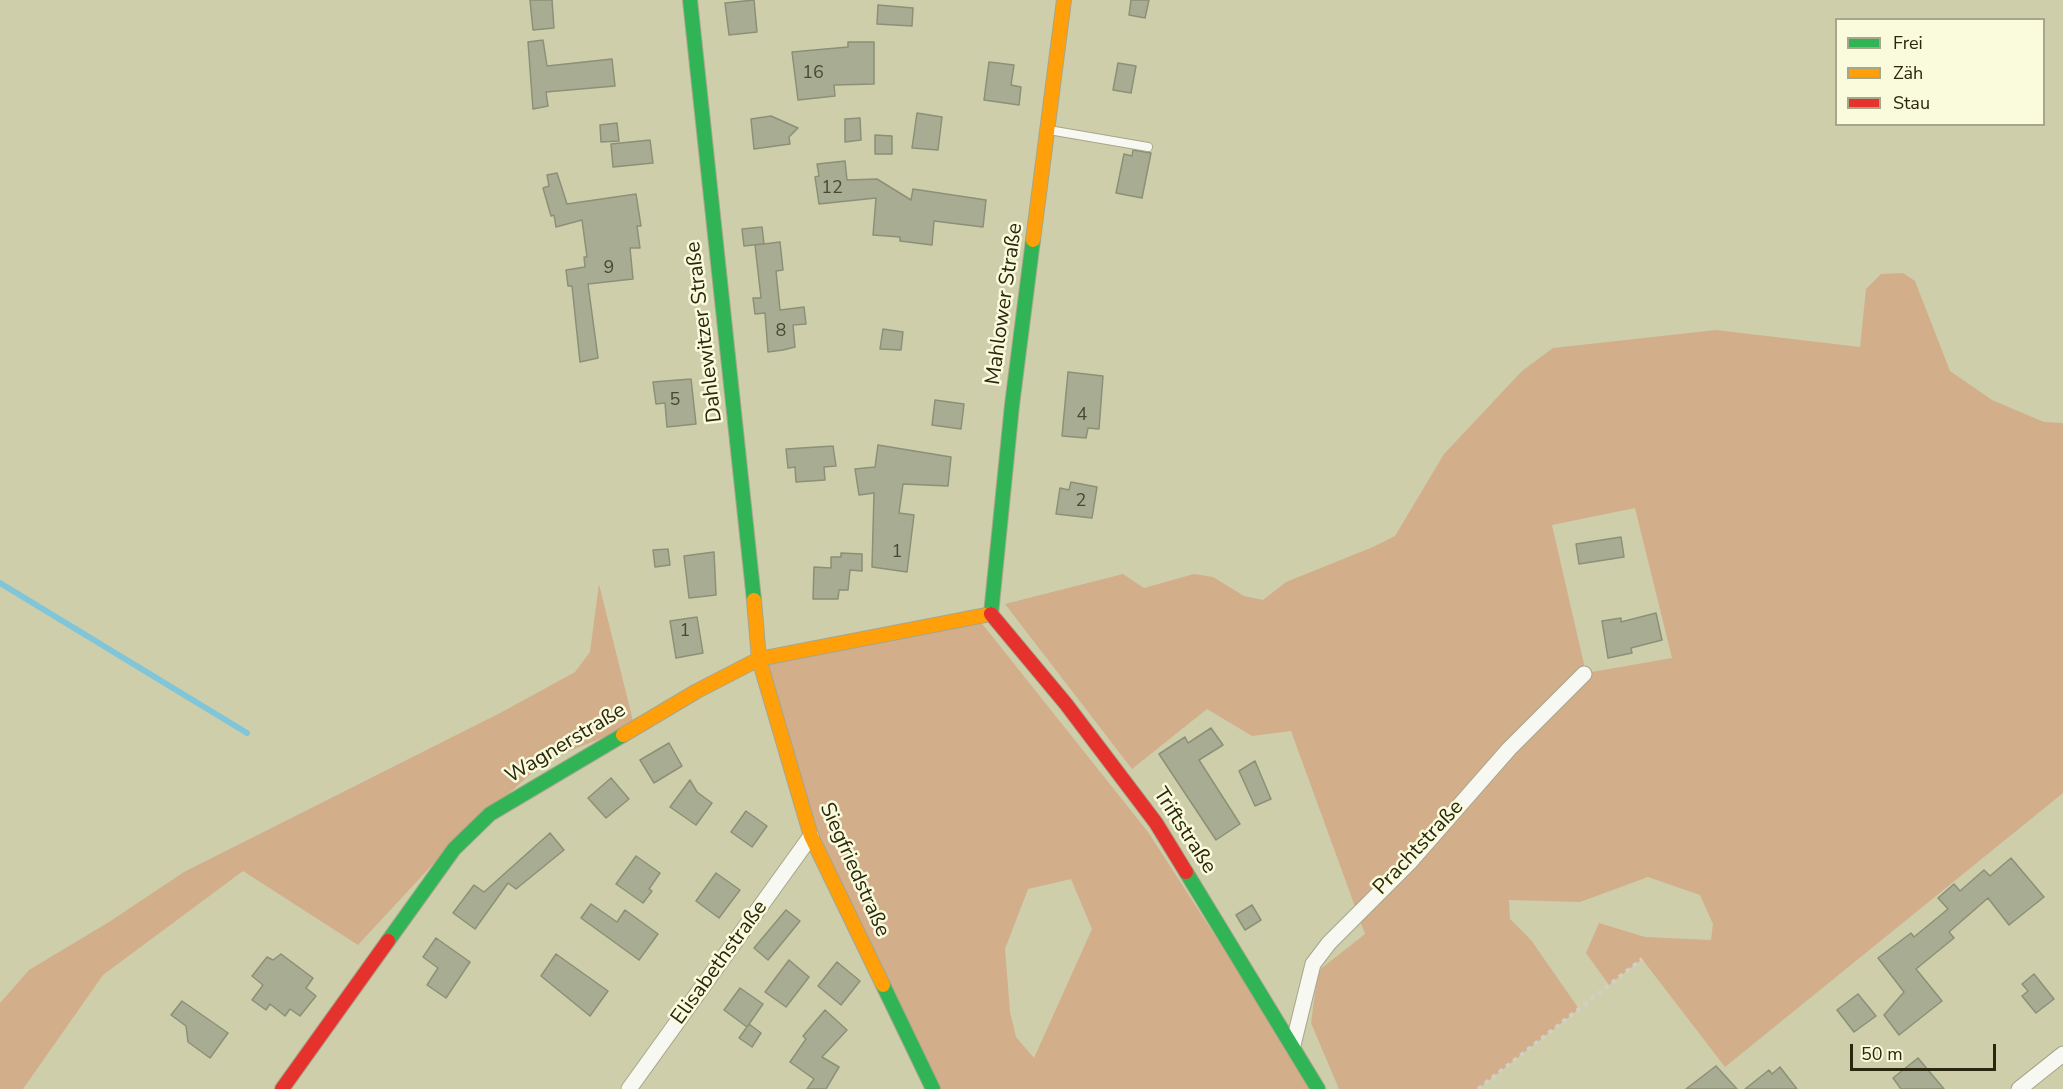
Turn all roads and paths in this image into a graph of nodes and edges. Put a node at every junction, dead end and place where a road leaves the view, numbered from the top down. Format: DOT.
graph roads {
  1 [pos="690,0"];
  2 [pos="1064,0"];
  3 [pos="1048,130"];
  4 [pos="1148,147"];
  5 [pos="991,614"];
  6 [pos="759,659"];
  7 [pos="1584,674"];
  8 [pos="811,836"];
  9 [pos="1642,959"];
  10 [pos="1293,1045"];
  11 [pos="2063,1054"];
  12 [pos="282,1089"];
  13 [pos="629,1089"];
  14 [pos="933,1089"];
  15 [pos="1318,1089"];
  16 [pos="1478,1089"];
  17 [pos="2019,1089"];
  1 -- 6 [label="street, Dahlewitzer Straße"];
  2 -- 3 [label="street, Mahlower Straße"];
  3 -- 4 [label="lane"];
  3 -- 5 [label="street, Mahlower Straße"];
  5 -- 6 [label="street, Wagnerstraße"];
  5 -- 10 [label="street, Triftstraße"];
  6 -- 8 [label="street, Siegfriedstraße"];
  6 -- 12 [label="street, Wagnerstraße"];
  7 -- 10 [label="street, Prachtstraße"];
  8 -- 13 [label="street, Elisabethstraße"];
  8 -- 14 [label="street, Siegfriedstraße"];
  9 -- 16 [label="path"];
  10 -- 15 [label="street, Triftstraße"];
  11 -- 17 [label="street"];
}
